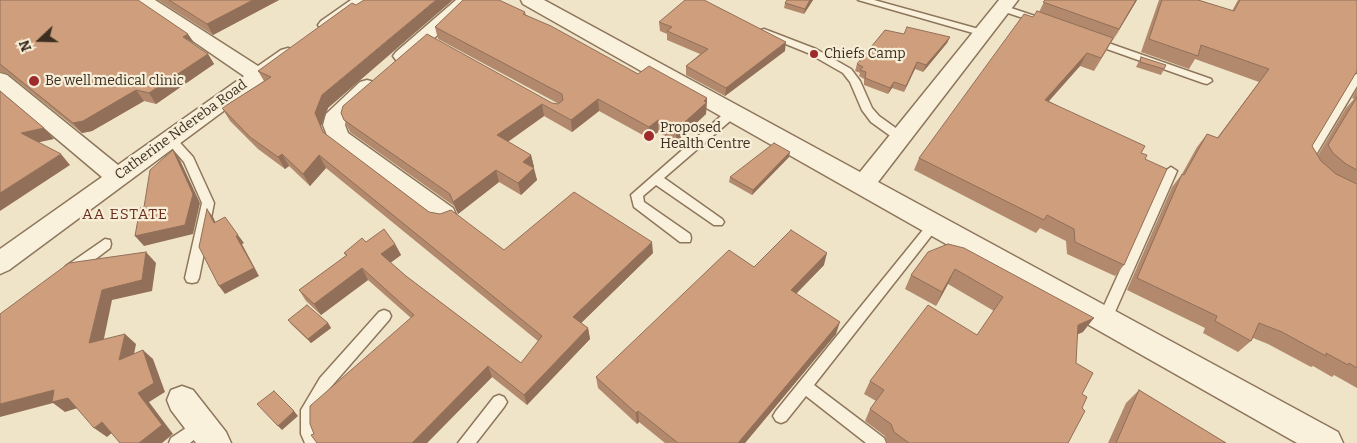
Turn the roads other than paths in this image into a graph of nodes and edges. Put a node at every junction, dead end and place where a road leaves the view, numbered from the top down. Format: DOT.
graph roads {
  1 [pos="142,0"];
  2 [pos="363,0"];
  3 [pos="467,0"];
  4 [pos="530,0"];
  5 [pos="863,0"];
  6 [pos="1006,4"];
  7 [pos="1049,24"];
  8 [pos="760,30"];
  9 [pos="983,32"];
  10 [pos="1086,38"];
  11 [pos="257,75"];
  12 [pos="1357,77"];
  13 [pos="0,80"];
  14 [pos="1207,82"];
  15 [pos="1342,101"];
  16 [pos="1357,106"];
  17 [pos="734,112"];
  18 [pos="900,137"];
  19 [pos="169,138"];
  20 [pos="1314,170"];
  21 [pos="1171,171"];
  22 [pos="116,176"];
  23 [pos="656,179"];
  24 [pos="863,184"];
  25 [pos="444,215"];
  26 [pos="718,222"];
  27 [pos="935,223"];
  28 [pos="685,238"];
  29 [pos="106,244"];
  30 [pos="0,263"];
  31 [pos="192,278"];
  32 [pos="60,279"];
  33 [pos="384,316"];
  34 [pos="1104,321"];
  35 [pos="805,387"];
  36 [pos="182,400"];
  37 [pos="499,402"];
  38 [pos="781,416"];
  39 [pos="208,434"];
  40 [pos="1315,440"];
  41 [pos="177,443"];
  42 [pos="313,443"];
  43 [pos="466,443"];
  44 [pos="878,443"];
  1 -- 11 [label="street"];
  2 -- 11 [label="street, Catherine Ndereba Road"];
  3 -- 25 [label="street"];
  4 -- 17 [label="street"];
  5 -- 9 [label="lane"];
  6 -- 7 [label="lane"];
  6 -- 9 [label="street"];
  8 -- 18 [label="lane"];
  9 -- 18 [label="street"];
  10 -- 14 [label="lane"];
  11 -- 19 [label="street, Catherine Ndereba Road"];
  12 -- 15 [label="lane"];
  13 -- 22 [label="street"];
  15 -- 16 [label="lane"];
  15 -- 20 [label="lane"];
  17 -- 23 [label="lane"];
  17 -- 24 [label="street"];
  18 -- 24 [label="street"];
  19 -- 22 [label="street, Catherine Ndereba Road"];
  19 -- 31 [label="lane"];
  21 -- 34 [label="lane"];
  22 -- 30 [label="street, Catherine Ndereba Road"];
  23 -- 26 [label="lane"];
  23 -- 28 [label="lane"];
  24 -- 27 [label="street"];
  27 -- 34 [label="street"];
  27 -- 35 [label="lane"];
  29 -- 32 [label="lane"];
  33 -- 42 [label="lane"];
  34 -- 40 [label="street"];
  35 -- 38 [label="lane"];
  35 -- 44 [label="lane"];
  36 -- 39 [label="street"];
  37 -- 43 [label="lane"];
  39 -- 41 [label="lane"];
}
